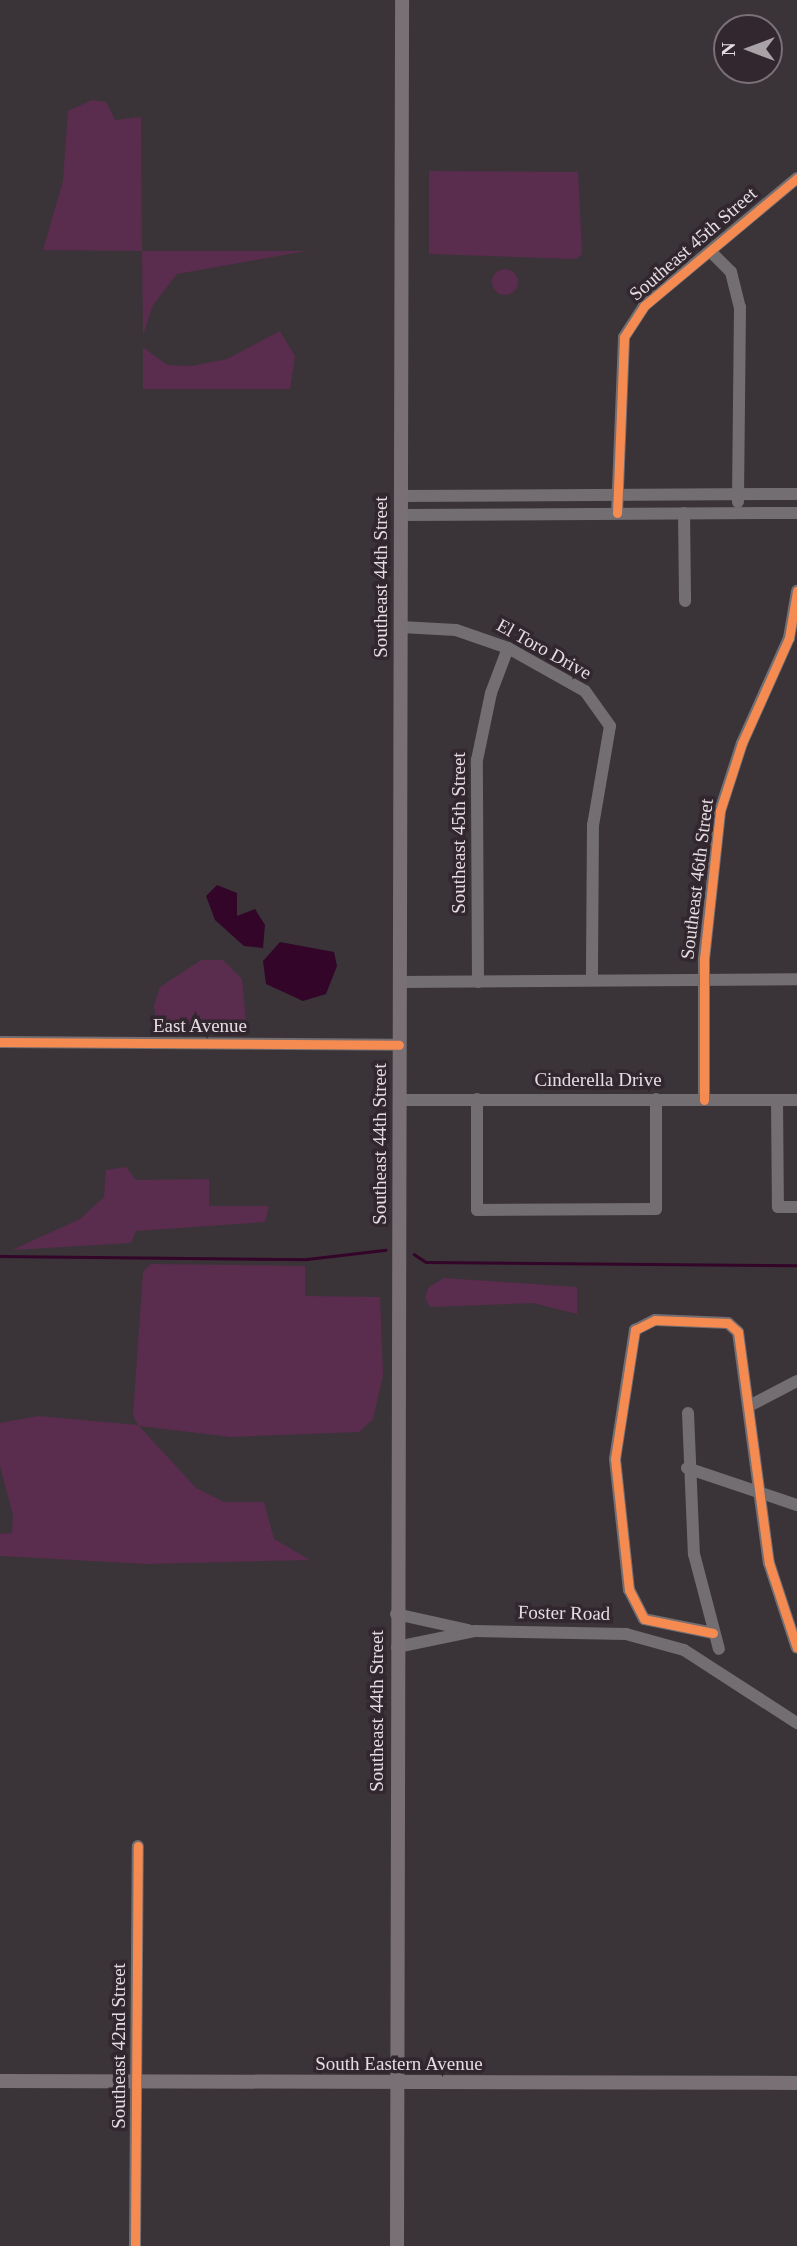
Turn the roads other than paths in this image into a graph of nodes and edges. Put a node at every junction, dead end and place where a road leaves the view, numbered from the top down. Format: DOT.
graph roads {
  1 [pos="402,0"];
  2 [pos="797,178"];
  3 [pos="711,252"];
  4 [pos="619,494"];
  5 [pos="797,494"];
  6 [pos="738,495"];
  7 [pos="401,496"];
  8 [pos="617,513"];
  9 [pos="684,513"];
  10 [pos="738,513"];
  11 [pos="797,513"];
  12 [pos="401,515"];
  13 [pos="797,591"];
  14 [pos="685,601"];
  15 [pos="401,627"];
  16 [pos="508,648"];
  17 [pos="592,978"];
  18 [pos="704,979"];
  19 [pos="797,979"];
  20 [pos="399,982"];
  21 [pos="478,982"];
  22 [pos="0,1042"];
  23 [pos="399,1045"];
  24 [pos="477,1099"];
  25 [pos="656,1099"];
  26 [pos="399,1100"];
  27 [pos="704,1100"];
  28 [pos="777,1100"];
  29 [pos="797,1100"];
  30 [pos="797,1208"];
  31 [pos="797,1381"];
  32 [pos="749,1406"];
  33 [pos="688,1413"];
  34 [pos="687,1468"];
  35 [pos="758,1490"];
  36 [pos="797,1505"];
  37 [pos="396,1614"];
  38 [pos="475,1631"];
  39 [pos="713,1633"];
  40 [pos="397,1647"];
  41 [pos="797,1648"];
  42 [pos="719,1649"];
  43 [pos="797,1723"];
  44 [pos="138,1846"];
  45 [pos="0,2081"];
  46 [pos="136,2082"];
  47 [pos="398,2083"];
  48 [pos="797,2083"];
  49 [pos="135,2246"];
  50 [pos="397,2246"];
  1 -- 7 [label="main road, Southeast 44th Street"];
  2 -- 3 [label="street, Southeast 45th Street"];
  3 -- 4 [label="street, Southeast 45th Street"];
  3 -- 6 [label="street"];
  4 -- 6 [label="street"];
  4 -- 7 [label="street"];
  4 -- 8 [label="street, Southeast 45th Street"];
  5 -- 6 [label="street"];
  6 -- 10 [label="street"];
  7 -- 12 [label="main road, Southeast 44th Street"];
  8 -- 9 [label="street"];
  8 -- 12 [label="street"];
  9 -- 10 [label="street"];
  9 -- 14 [label="street"];
  10 -- 11 [label="street"];
  12 -- 15 [label="main road, Southeast 44th Street"];
  13 -- 18 [label="street, Southeast 46th Street"];
  15 -- 16 [label="street, El Toro Drive"];
  15 -- 20 [label="main road, Southeast 44th Street"];
  16 -- 17 [label="street, El Toro Drive"];
  16 -- 21 [label="street, Southeast 45th Street"];
  17 -- 18 [label="street"];
  17 -- 21 [label="street"];
  18 -- 19 [label="street"];
  18 -- 27 [label="street, Southeast 46th Street"];
  20 -- 21 [label="street"];
  20 -- 23 [label="main road, Southeast 44th Street"];
  22 -- 23 [label="street, East Avenue"];
  23 -- 26 [label="main road, Southeast 44th Street"];
  24 -- 25 [label="street, Cinderella Drive"];
  24 -- 25 [label="street"];
  24 -- 26 [label="street, Cinderella Drive"];
  25 -- 27 [label="street, Cinderella Drive"];
  26 -- 37 [label="main road, Southeast 44th Street"];
  27 -- 28 [label="street, Cinderella Drive"];
  28 -- 29 [label="street, Cinderella Drive"];
  28 -- 30 [label="street"];
  31 -- 32 [label="street"];
  32 -- 35 [label="street"];
  32 -- 39 [label="street"];
  33 -- 34 [label="street"];
  34 -- 35 [label="street"];
  34 -- 39 [label="street"];
  35 -- 36 [label="street"];
  35 -- 41 [label="street"];
  37 -- 38 [label="street, Foster Road"];
  37 -- 40 [label="main road, Southeast 44th Street"];
  38 -- 40 [label="street, Foster Road"];
  38 -- 43 [label="street, Foster Road"];
  39 -- 42 [label="street"];
  40 -- 47 [label="main road, Southeast 44th Street"];
  44 -- 46 [label="street, Southeast 42nd Street"];
  45 -- 46 [label="main road, South Eastern Avenue"];
  46 -- 47 [label="main road, South Eastern Avenue"];
  46 -- 49 [label="street, Southeast 42nd Street"];
  47 -- 48 [label="main road, South Eastern Avenue"];
  47 -- 50 [label="main road, Southeast 44th Street"];
}
